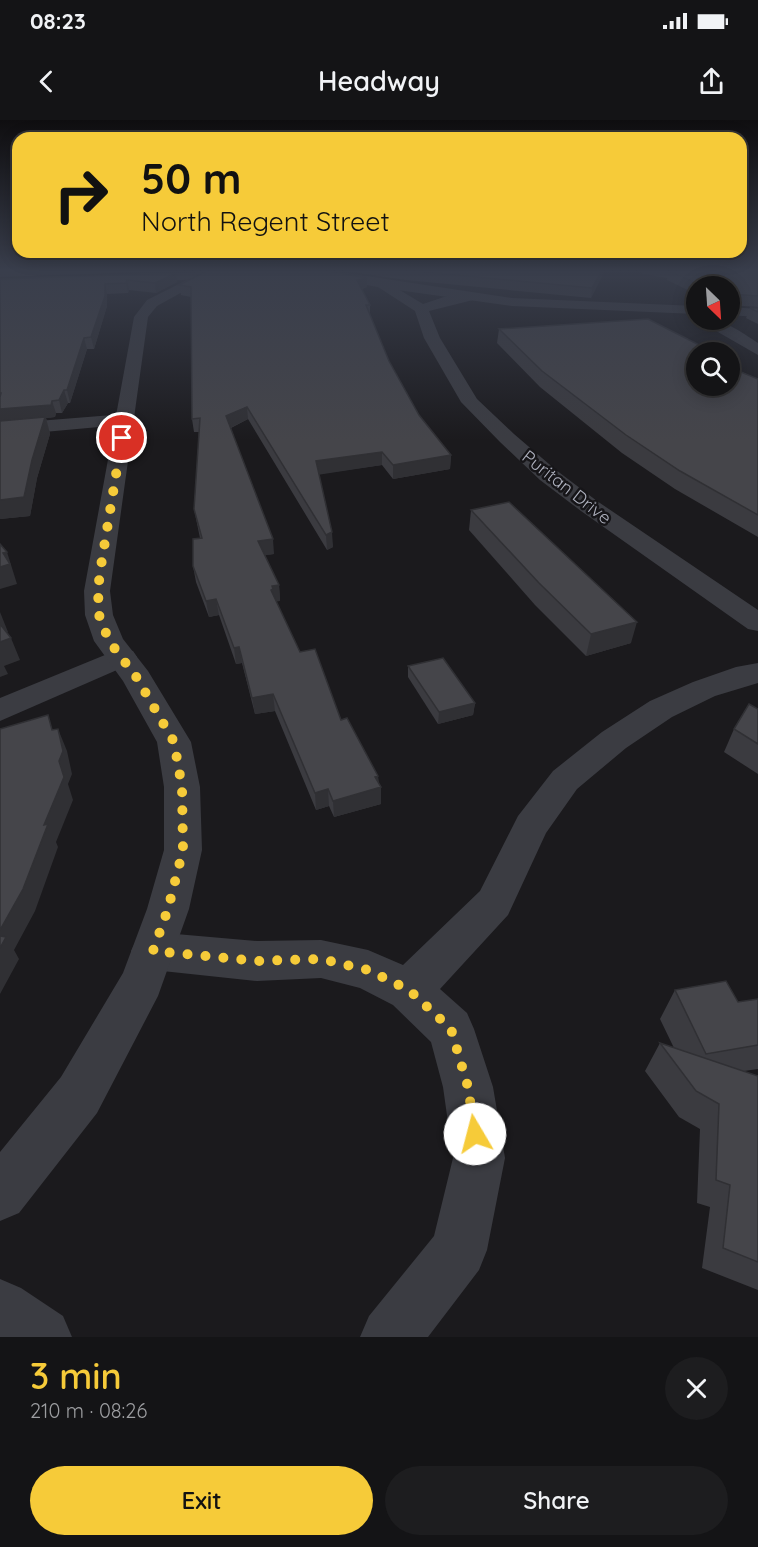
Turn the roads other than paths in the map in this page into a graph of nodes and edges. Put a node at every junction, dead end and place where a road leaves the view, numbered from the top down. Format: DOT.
graph roads {
  1 [pos="139,327"];
  2 [pos="428,327"];
  3 [pos="735,327"];
  4 [pos="730,331"];
  5 [pos="758,350"];
  6 [pos="125,420"];
  7 [pos="0,430"];
  8 [pos="758,623"];
  9 [pos="122,657"];
  10 [pos="758,673"];
  11 [pos="0,710"];
  12 [pos="153,951"];
  13 [pos="409,990"];
  14 [pos="0,1194"];
  15 [pos="0,1309"];
  16 [pos="42,1337"];
  17 [pos="390,1337"];
  1 -- 6 [label="street"];
  2 -- 8 [label="street, Puritan Drive"];
  3 -- 4 [label="street"];
  4 -- 5 [label="street"];
  6 -- 7 [label="street"];
  6 -- 9 [label="street"];
  9 -- 11 [label="street"];
  9 -- 12 [label="street"];
  10 -- 13 [label="street"];
  12 -- 13 [label="street"];
  12 -- 14 [label="street"];
  13 -- 17 [label="street"];
  15 -- 16 [label="street"];
}
